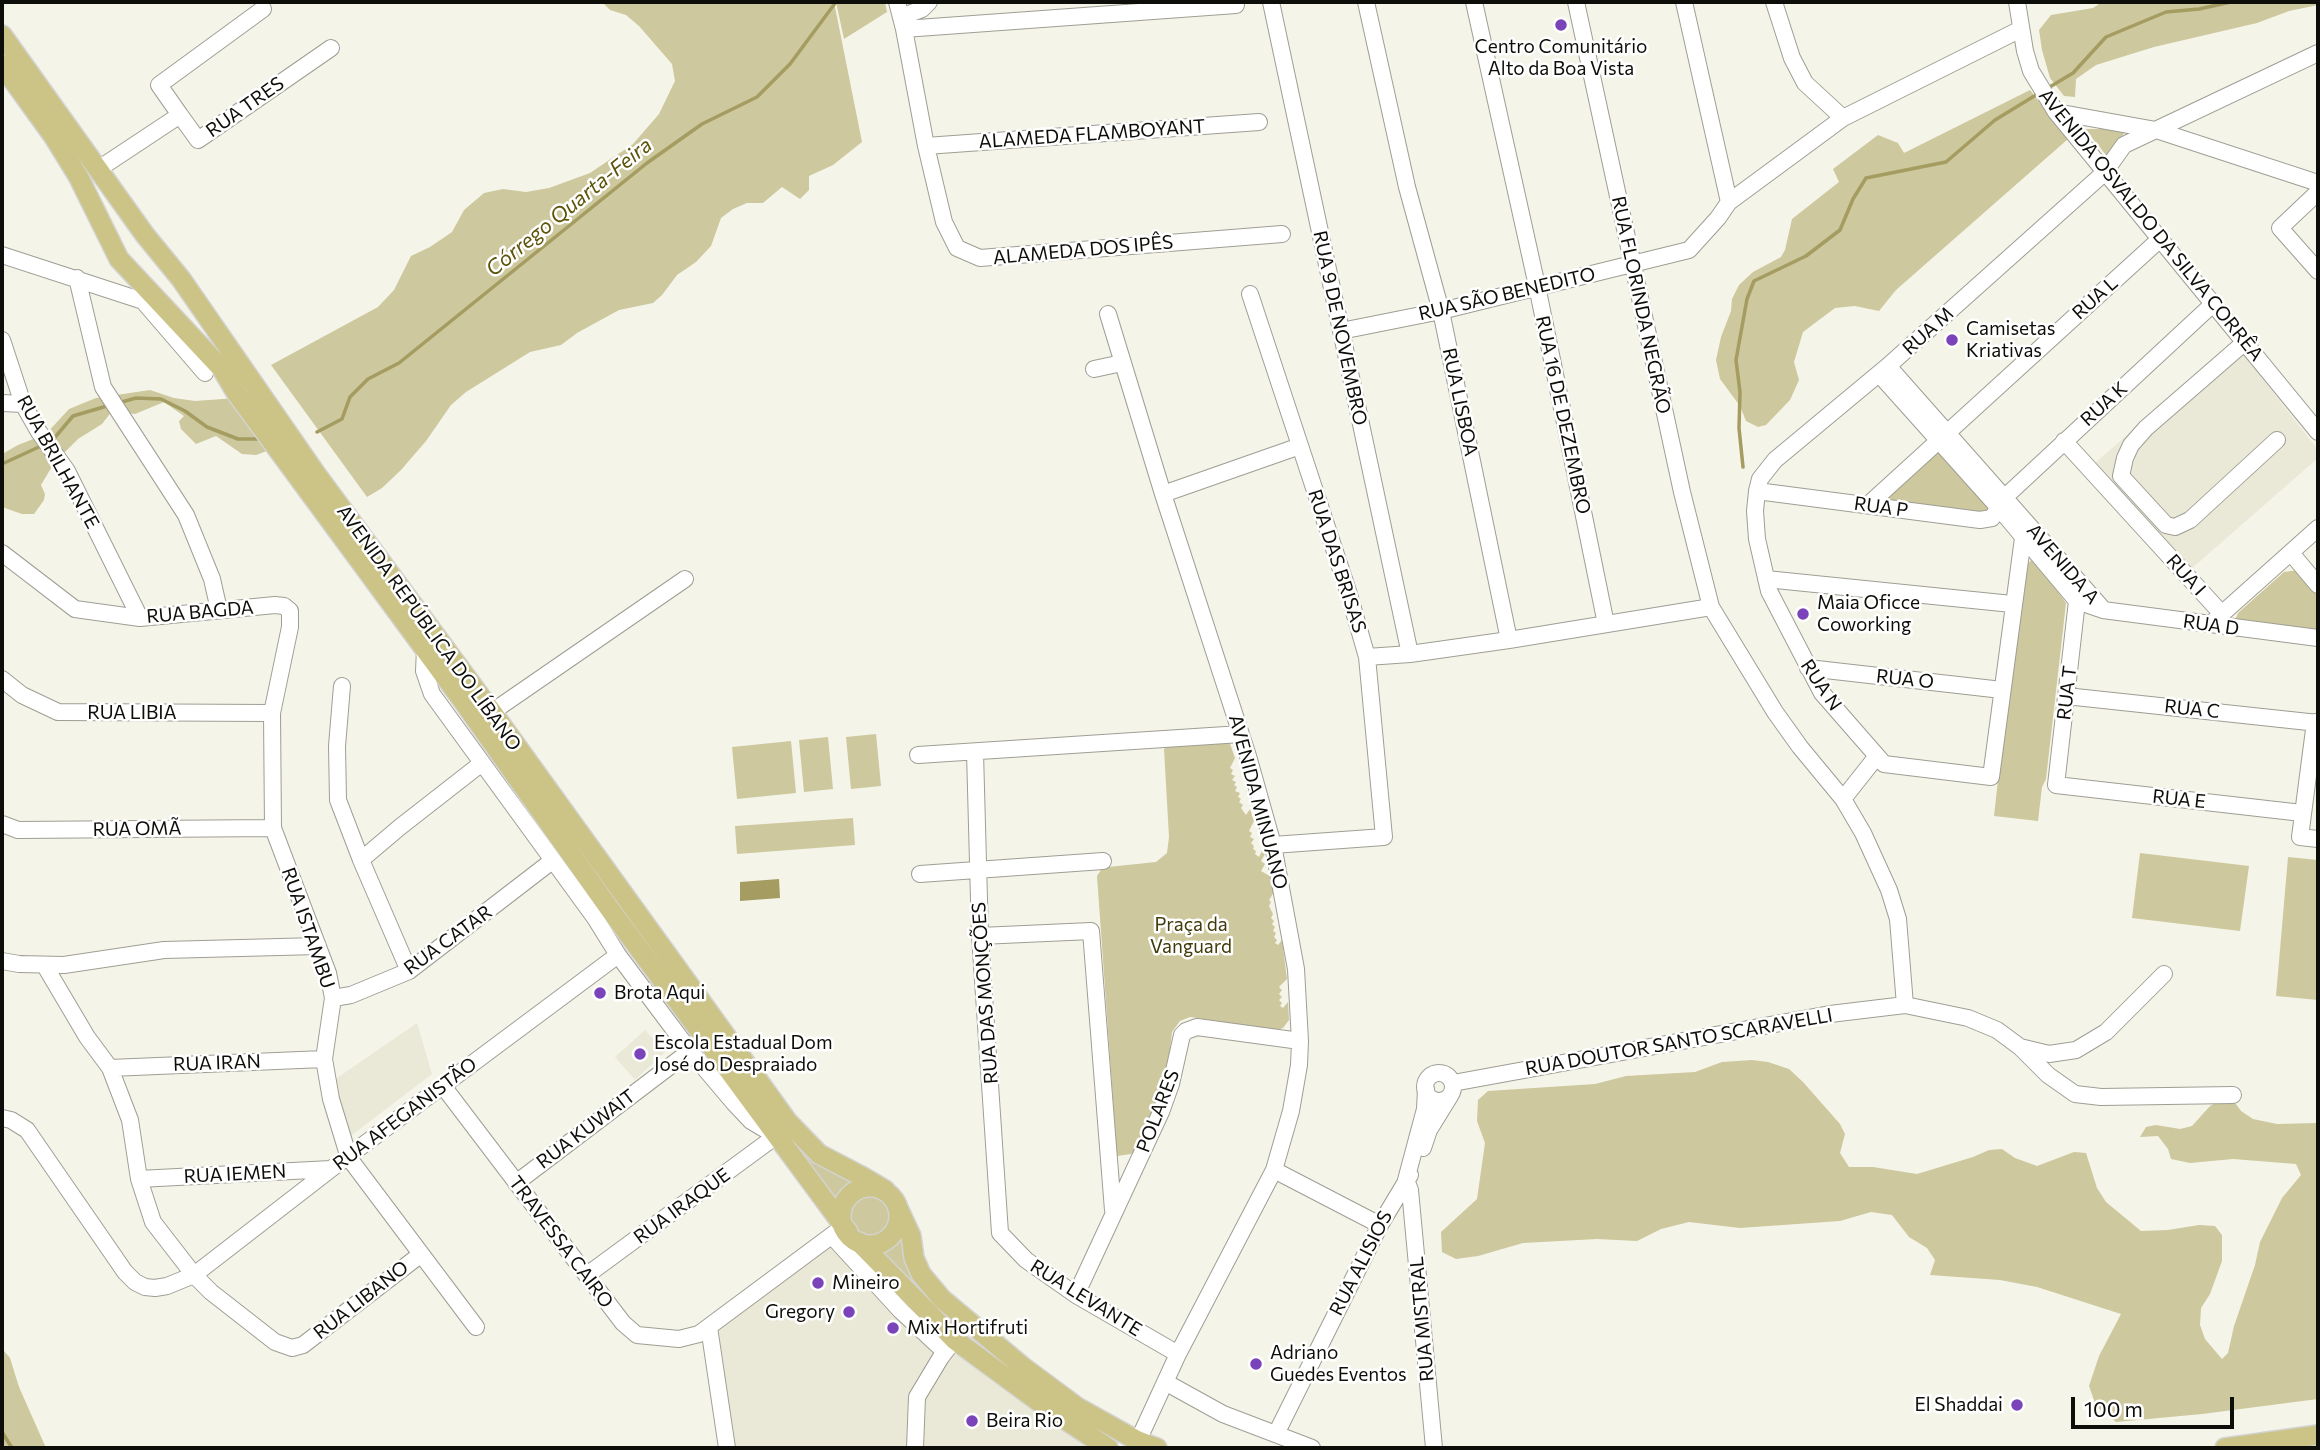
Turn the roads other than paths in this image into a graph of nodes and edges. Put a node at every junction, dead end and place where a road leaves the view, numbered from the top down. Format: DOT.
graph roads {
  1 [pos="929,2"];
  2 [pos="1271,2"];
  3 [pos="1366,2"];
  4 [pos="1474,2"];
  5 [pos="1576,2"];
  6 [pos="1684,2"];
  7 [pos="1774,2"];
  8 [pos="2017,2"];
  9 [pos="1236,5"];
  10 [pos="263,9"];
  11 [pos="901,16"];
  12 [pos="2021,29"];
  13 [pos="2,35"];
  14 [pos="331,48"];
  15 [pos="2318,53"];
  16 [pos="2,65"];
  17 [pos="2056,112"];
  18 [pos="180,115"];
  19 [pos="1843,118"];
  20 [pos="1259,122"];
  21 [pos="2156,130"];
  22 [pos="926,146"];
  23 [pos="97,170"];
  24 [pos="2104,173"];
  25 [pos="2318,183"];
  26 [pos="2318,192"];
  27 [pos="1729,202"];
  28 [pos="1282,234"];
  29 [pos="145,235"];
  30 [pos="2159,240"];
  31 [pos="2,255"];
  32 [pos="119,259"];
  33 [pos="1632,265"];
  34 [pos="2318,271"];
  35 [pos="77,278"];
  36 [pos="181,279"];
  37 [pos="1536,286"];
  38 [pos="1250,294"];
  39 [pos="150,301"];
  40 [pos="2214,303"];
  41 [pos="1441,311"];
  42 [pos="1108,314"];
  43 [pos="1341,331"];
  44 [pos="2,340"];
  45 [pos="2245,342"];
  46 [pos="1122,363"];
  47 [pos="1094,369"];
  48 [pos="1884,370"];
  49 [pos="205,373"];
  50 [pos="2,403"];
  51 [pos="23,404"];
  52 [pos="2318,432"];
  53 [pos="1943,437"];
  54 [pos="2277,440"];
  55 [pos="2064,441"];
  56 [pos="1300,446"];
  57 [pos="1757,491"];
  58 [pos="1163,495"];
  59 [pos="2002,503"];
  60 [pos="1868,505"];
  61 [pos="2318,528"];
  62 [pos="2023,538"];
  63 [pos="2291,552"];
  64 [pos="2,553"];
  65 [pos="685,579"];
  66 [pos="1766,579"];
  67 [pos="2318,585"];
  68 [pos="2077,601"];
  69 [pos="2012,604"];
  70 [pos="1712,607"];
  71 [pos="219,610"];
  72 [pos="2103,610"];
  73 [pos="290,611"];
  74 [pos="140,618"];
  75 [pos="2216,620"];
  76 [pos="1606,624"];
  77 [pos="2318,638"];
  78 [pos="1509,640"];
  79 [pos="425,649"];
  80 [pos="1410,654"];
  81 [pos="1367,657"];
  82 [pos="1808,668"];
  83 [pos="2,679"];
  84 [pos="342,687"];
  85 [pos="2002,690"];
  86 [pos="2066,696"];
  87 [pos="492,712"];
  88 [pos="272,713"];
  89 [pos="2316,722"];
  90 [pos="1241,734"];
  91 [pos="975,752"];
  92 [pos="918,755"];
  93 [pos="1877,756"];
  94 [pos="482,763"];
  95 [pos="2056,785"];
  96 [pos="1843,799"];
  97 [pos="2302,813"];
  98 [pos="2,824"];
  99 [pos="273,828"];
  100 [pos="2318,839"];
  101 [pos="1273,845"];
  102 [pos="361,860"];
  103 [pos="552,861"];
  104 [pos="1103,862"];
  105 [pos="978,870"];
  106 [pos="920,874"];
  107 [pos="602,913"];
  108 [pos="981,936"];
  109 [pos="318,946"];
  110 [pos="618,955"];
  111 [pos="2,961"];
  112 [pos="45,966"];
  113 [pos="409,971"];
  114 [pos="2164,974"];
  115 [pos="332,998"];
  116 [pos="1905,1005"];
  117 [pos="1300,1041"];
  118 [pos="2020,1047"];
  119 [pos="690,1051"];
  120 [pos="324,1059"];
  121 [pos="110,1068"];
  122 [pos="443,1086"];
  123 [pos="1426,1089"];
  124 [pos="1451,1090"];
  125 [pos="2233,1095"];
  126 [pos="2,1118"];
  127 [pos="776,1136"];
  128 [pos="349,1157"];
  129 [pos="331,1169"];
  130 [pos="1274,1170"];
  131 [pos="139,1179"];
  132 [pos="1410,1180"];
  133 [pos="516,1182"];
  134 [pos="884,1191"];
  135 [pos="897,1206"];
  136 [pos="1113,1213"];
  137 [pos="1380,1225"];
  138 [pos="1000,1233"];
  139 [pos="845,1234"];
  140 [pos="420,1255"];
  141 [pos="194,1275"];
  142 [pos="587,1275"];
  143 [pos="1076,1295"];
  144 [pos="476,1327"];
  145 [pos="709,1327"];
  146 [pos="950,1346"];
  147 [pos="1178,1354"];
  148 [pos="1165,1382"];
  149 [pos="1276,1434"];
  150 [pos="2318,1435"];
  151 [pos="1138,1441"];
  152 [pos="2318,1444"];
  153 [pos="1099,1445"];
  154 [pos="727,1448"];
  155 [pos="915,1448"];
  156 [pos="1157,1448"];
  157 [pos="1312,1448"];
  158 [pos="1434,1448"];
  159 [pos="2225,1448"];
  160 [pos="2293,1448"];
  1 -- 11 [label="street"];
  2 -- 43 [label="street, RUA 9 DE NOVEMBRO"];
  3 -- 41 [label="street, RUA LISBOA"];
  4 -- 37 [label="street, RUA 16 DE DEZEMBRO"];
  5 -- 33 [label="street, RUA FLORINDA NEGRÃO"];
  6 -- 27 [label="street"];
  7 -- 19 [label="street"];
  8 -- 12 [label="street, AVENIDA OSVALDO DA SILVA CORRÊA"];
  9 -- 11 [label="street"];
  10 -- 18 [label="street"];
  11 -- 22 [label="street, ALAMEDA DOS IPÊS"];
  12 -- 17 [label="street, AVENIDA OSVALDO DA SILVA CORRÊA"];
  12 -- 19 [label="street, RUA SÃO BENEDITO"];
  13 -- 23 [label="main road, AVENIDA REPÚBLICA DO LÍBANO"];
  14 -- 18 [label="street, RUA TRES"];
  15 -- 21 [label="street, RUA M"];
  16 -- 32 [label="main road, AVENIDA REPÚBLICA DO LÍBANO"];
  17 -- 21 [label="street"];
  17 -- 24 [label="street, AVENIDA OSVALDO DA SILVA CORRÊA"];
  18 -- 23 [label="street, RUA TRES"];
  19 -- 27 [label="street, RUA SÃO BENEDITO"];
  20 -- 22 [label="street, ALAMEDA FLAMBOYANT"];
  21 -- 24 [label="street, RUA M"];
  21 -- 25 [label="street"];
  22 -- 28 [label="street, ALAMEDA DOS IPÊS"];
  23 -- 29 [label="main road, AVENIDA REPÚBLICA DO LÍBANO"];
  24 -- 30 [label="street, AVENIDA OSVALDO DA SILVA CORRÊA"];
  24 -- 48 [label="street, RUA M"];
  26 -- 34 [label="street"];
  27 -- 33 [label="street, RUA SÃO BENEDITO"];
  29 -- 32 [label="main road"];
  29 -- 36 [label="main road, AVENIDA REPÚBLICA DO LÍBANO"];
  30 -- 40 [label="street, AVENIDA OSVALDO DA SILVA CORRÊA"];
  30 -- 53 [label="street, RUA L"];
  31 -- 35 [label="street"];
  32 -- 39 [label="main road, AVENIDA REPÚBLICA DO LÍBANO"];
  33 -- 37 [label="street, RUA SÃO BENEDITO"];
  33 -- 70 [label="street, RUA FLORINDA NEGRÃO"];
  35 -- 39 [label="street"];
  35 -- 71 [label="street"];
  36 -- 39 [label="main road"];
  36 -- 87 [label="main road, AVENIDA REPÚBLICA DO LÍBANO"];
  37 -- 41 [label="street, RUA SÃO BENEDITO"];
  37 -- 76 [label="street, RUA 16 DE DEZEMBRO"];
  38 -- 56 [label="street, RUA DAS BRISAS"];
  39 -- 49 [label="street"];
  39 -- 79 [label="main road, AVENIDA REPÚBLICA DO LÍBANO"];
  40 -- 45 [label="street, AVENIDA OSVALDO DA SILVA CORRÊA"];
  40 -- 55 [label="street, RUA K"];
  41 -- 43 [label="street, RUA SÃO BENEDITO"];
  41 -- 78 [label="street, RUA LISBOA"];
  42 -- 46 [label="street, AVENIDA MINUANO"];
  43 -- 80 [label="street, RUA 9 DE NOVEMBRO"];
  44 -- 51 [label="street, RUA BRILHANTE"];
  45 -- 52 [label="street, AVENIDA OSVALDO DA SILVA CORRÊA"];
  45 -- 54 [label="street"];
  46 -- 47 [label="street"];
  46 -- 58 [label="street, AVENIDA MINUANO"];
  48 -- 53 [label="street, AVENIDA A"];
  48 -- 57 [label="street, RUA M"];
  50 -- 51 [label="street"];
  51 -- 74 [label="street, RUA BRILHANTE"];
  53 -- 59 [label="street, AVENIDA A"];
  53 -- 60 [label="street, RUA L"];
  55 -- 59 [label="street, RUA K"];
  55 -- 75 [label="street, RUA I"];
  56 -- 58 [label="street"];
  56 -- 81 [label="street, RUA DAS BRISAS"];
  57 -- 60 [label="street, RUA P"];
  57 -- 66 [label="street, RUA N"];
  58 -- 90 [label="street, AVENIDA MINUANO"];
  59 -- 60 [label="street, RUA P"];
  59 -- 62 [label="street, AVENIDA A"];
  59 -- 72 [label="street, AVENIDA A"];
  61 -- 63 [label="street"];
  62 -- 68 [label="street, AVENIDA A"];
  62 -- 69 [label="street"];
  63 -- 67 [label="street"];
  63 -- 75 [label="street"];
  64 -- 74 [label="street, RUA BAGDA"];
  65 -- 87 [label="street"];
  66 -- 69 [label="street"];
  66 -- 82 [label="street, RUA N"];
  68 -- 72 [label="street, AVENIDA A"];
  68 -- 86 [label="street, RUA T"];
  69 -- 85 [label="street"];
  70 -- 76 [label="street"];
  70 -- 96 [label="street, RUA FLORINDA NEGRÃO"];
  71 -- 73 [label="street, RUA BAGDA"];
  71 -- 74 [label="street, RUA BAGDA"];
  72 -- 75 [label="street, RUA D"];
  73 -- 88 [label="street, RUA ISTAMBU"];
  75 -- 77 [label="street, RUA D"];
  76 -- 78 [label="street"];
  78 -- 80 [label="street"];
  79 -- 94 [label="street, AVENIDA REPÚBLICA DO LÍBANO"];
  79 -- 107 [label="main road, AVENIDA REPÚBLICA DO LÍBANO"];
  80 -- 81 [label="street"];
  81 -- 101 [label="street, RUA DAS BRISAS"];
  82 -- 85 [label="street, RUA O"];
  82 -- 93 [label="street, RUA N"];
  83 -- 88 [label="street, RUA LIBIA"];
  84 -- 102 [label="street"];
  85 -- 93 [label="street, RUA N"];
  86 -- 89 [label="street, RUA C"];
  86 -- 95 [label="street, RUA T"];
  87 -- 134 [label="main road, AVENIDA REPÚBLICA DO LÍBANO"];
  88 -- 99 [label="street, RUA ISTAMBU"];
  89 -- 97 [label="street"];
  90 -- 91 [label="street"];
  90 -- 101 [label="street, AVENIDA MINUANO"];
  91 -- 92 [label="street"];
  91 -- 105 [label="street, RUA DAS MONÇÕES"];
  93 -- 96 [label="street"];
  94 -- 102 [label="street"];
  94 -- 103 [label="street, AVENIDA REPÚBLICA DO LÍBANO"];
  95 -- 97 [label="street, RUA E"];
  96 -- 116 [label="street, RUA FLORINDA NEGRÃO"];
  97 -- 100 [label="street"];
  98 -- 99 [label="street, RUA OMÃ"];
  99 -- 109 [label="street, RUA ISTAMBU"];
  101 -- 117 [label="street, AVENIDA MINUANO"];
  102 -- 113 [label="street"];
  103 -- 107 [label="street, AVENIDA REPÚBLICA DO LÍBANO"];
  103 -- 113 [label="street, RUA CATAR"];
  104 -- 105 [label="street"];
  105 -- 106 [label="street"];
  105 -- 108 [label="street, RUA DAS MONÇÕES"];
  107 -- 110 [label="street, AVENIDA REPÚBLICA DO LÍBANO"];
  107 -- 127 [label="main road, AVENIDA REPÚBLICA DO LÍBANO"];
  108 -- 136 [label="street"];
  108 -- 138 [label="street, RUA DAS MONÇÕES"];
  109 -- 112 [label="street"];
  109 -- 115 [label="street, RUA ISTAMBU"];
  110 -- 119 [label="street, AVENIDA REPÚBLICA DO LÍBANO"];
  110 -- 122 [label="street, RUA AFEGANISTÃO"];
  111 -- 112 [label="street"];
  112 -- 121 [label="street"];
  113 -- 115 [label="street, RUA CATAR"];
  114 -- 118 [label="street"];
  115 -- 120 [label="street, RUA ISTAMBU"];
  116 -- 118 [label="street, RUA DOUTOR SANTO SCARAVELLI"];
  116 -- 124 [label="street, RUA DOUTOR SANTO SCARAVELLI"];
  117 -- 130 [label="street, AVENIDA MINUANO"];
  117 -- 136 [label="street, POLARES"];
  118 -- 125 [label="street"];
  119 -- 127 [label="street, AVENIDA REPÚBLICA DO LÍBANO"];
  119 -- 133 [label="street, RUA KUWAIT"];
  120 -- 121 [label="street, RUA IRAN"];
  120 -- 128 [label="street, RUA ISTAMBU"];
  121 -- 131 [label="street"];
  122 -- 128 [label="street, RUA AFEGANISTÃO"];
  122 -- 133 [label="street, TRAVESSA CAIRO"];
  123 -- 124 [label="street"];
  123 -- 124 [label="street"];
  123 -- 132 [label="street"];
  124 -- 132 [label="street"];
  126 -- 141 [label="street, RUA AFEGANISTÃO"];
  127 -- 139 [label="main road, AVENIDA REPÚBLICA DO LÍBANO"];
  127 -- 142 [label="street, RUA IRAQUE"];
  128 -- 129 [label="street, RUA AFEGANISTÃO"];
  128 -- 140 [label="street, RUA ISTAMBU"];
  129 -- 131 [label="street, RUA IEMEN"];
  129 -- 141 [label="street, RUA AFEGANISTÃO"];
  130 -- 137 [label="street"];
  130 -- 147 [label="street, AVENIDA MINUANO"];
  131 -- 141 [label="street"];
  132 -- 137 [label="street, RUA ALISIOS"];
  132 -- 158 [label="street, RUA MISTRAL"];
  133 -- 142 [label="street, TRAVESSA CAIRO"];
  134 -- 135 [label="main road, AVENIDA REPÚBLICA DO LÍBANO"];
  134 -- 139 [label="main road"];
  135 -- 139 [label="main road"];
  135 -- 151 [label="main road, AVENIDA REPÚBLICA DO LÍBANO"];
  136 -- 143 [label="street, POLARES"];
  137 -- 149 [label="street, RUA ALISIOS"];
  138 -- 143 [label="street, RUA LEVANTE"];
  139 -- 145 [label="street, TRAVESSA CAIRO"];
  139 -- 146 [label="main road, AVENIDA REPÚBLICA DO LÍBANO"];
  139 -- 146 [label="street"];
  140 -- 141 [label="street, RUA LIBANO"];
  140 -- 144 [label="street, RUA ISTAMBU"];
  142 -- 145 [label="street, TRAVESSA CAIRO"];
  143 -- 147 [label="street, RUA LEVANTE"];
  145 -- 154 [label="street"];
  146 -- 153 [label="main road, AVENIDA REPÚBLICA DO LÍBANO"];
  146 -- 155 [label="street"];
  147 -- 148 [label="street, AVENIDA MINUANO"];
  148 -- 149 [label="street"];
  148 -- 151 [label="street, AVENIDA MINUANO"];
  149 -- 157 [label="street"];
  150 -- 159 [label="main road"];
  151 -- 156 [label="main road, AVENIDA REPÚBLICA DO LÍBANO"];
  152 -- 160 [label="main road"];
}
